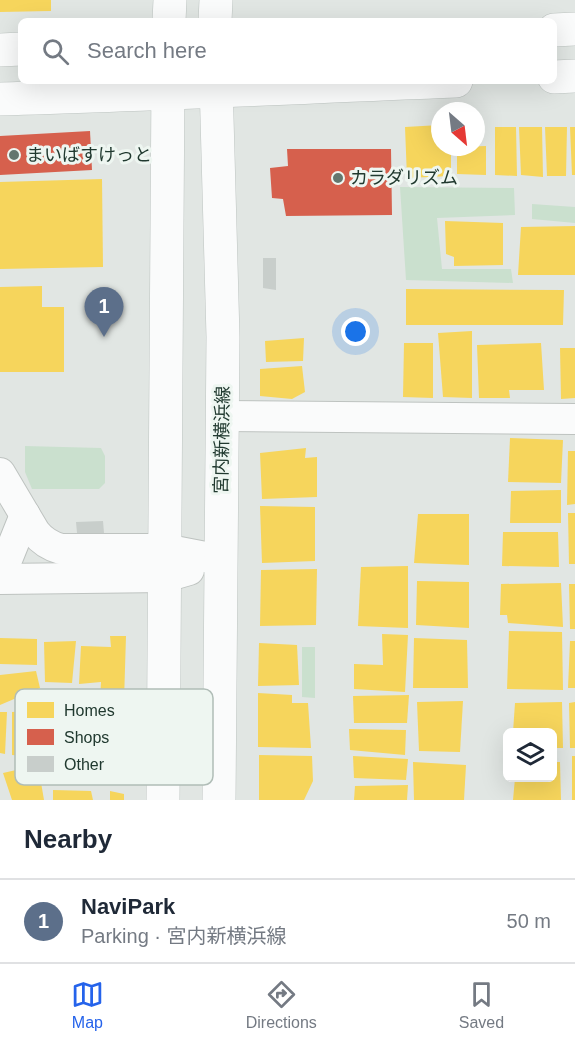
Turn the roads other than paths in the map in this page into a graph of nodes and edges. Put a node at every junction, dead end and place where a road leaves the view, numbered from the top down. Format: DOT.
graph roads {
  1 [pos="170,0"];
  2 [pos="216,0"];
  3 [pos="169,18"];
  4 [pos="215,18"];
  5 [pos="557,30"];
  6 [pos="575,30"];
  7 [pos="18,49"];
  8 [pos="0,50"];
  9 [pos="575,76"];
  10 [pos="557,77"];
  11 [pos="312,84"];
  12 [pos="216,86"];
  13 [pos="168,88"];
  14 [pos="0,99"];
  15 [pos="222,416"];
  16 [pos="575,418"];
  17 [pos="0,473"];
  18 [pos="25,515"];
  19 [pos="221,560"];
  20 [pos="164,563"];
  21 [pos="0,578"];
  22 [pos="164,689"];
  23 [pos="219,800"];
  1 -- 3 [label="street"];
  2 -- 4 [label="street"];
  5 -- 6 [label="street"];
  7 -- 8 [label="street"];
  9 -- 10 [label="street"];
  11 -- 12 [label="street"];
  12 -- 13 [label="street"];
  12 -- 15 [label="street, 宮内新横浜線"];
  13 -- 14 [label="street"];
  13 -- 20 [label="street"];
  15 -- 16 [label="street"];
  15 -- 19 [label="street, 宮内新横浜線"];
  17 -- 18 [label="street"];
  18 -- 20 [label="street"];
  18 -- 21 [label="street"];
  19 -- 20 [label="street"];
  19 -- 23 [label="street, 宮内新横浜線"];
  20 -- 21 [label="street"];
  20 -- 22 [label="street"];
}
